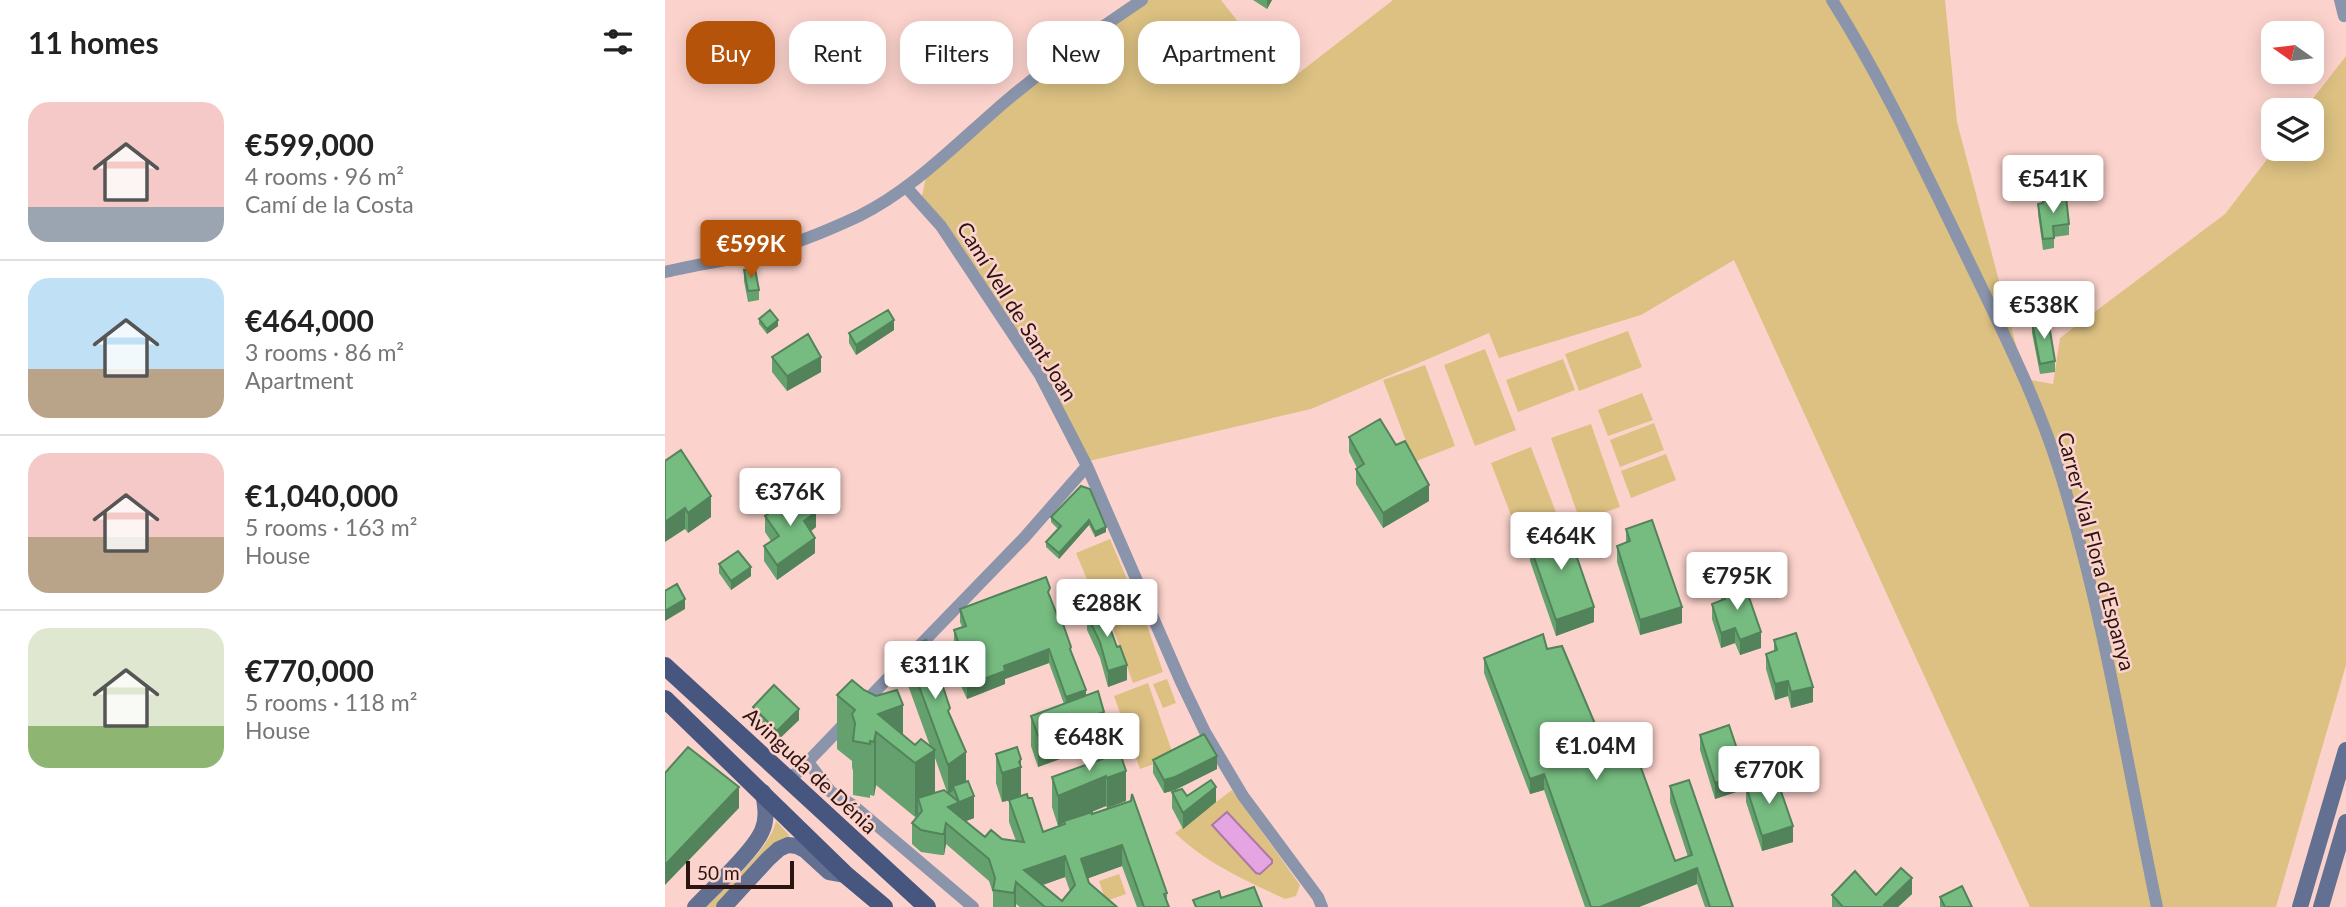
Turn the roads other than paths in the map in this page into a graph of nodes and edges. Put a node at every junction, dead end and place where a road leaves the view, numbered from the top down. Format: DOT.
graph roads {
  1 [pos="1142,0"];
  2 [pos="1832,0"];
  3 [pos="2340,0"];
  4 [pos="2344,16"];
  5 [pos="906,187"];
  6 [pos="665,272"];
  7 [pos="1087,466"];
  8 [pos="665,666"];
  9 [pos="665,699"];
  10 [pos="2346,750"];
  11 [pos="808,762"];
  12 [pos="785,778"];
  13 [pos="763,792"];
  14 [pos="2346,822"];
  15 [pos="846,875"];
  16 [pos="695,907"];
  17 [pos="724,907"];
  18 [pos="884,907"];
  19 [pos="927,907"];
  20 [pos="973,907"];
  21 [pos="1322,907"];
  22 [pos="2157,907"];
  23 [pos="2300,907"];
  24 [pos="2321,907"];
  1 -- 5 [label="street"];
  2 -- 22 [label="street, Carrer Vial Flora d'Espanya"];
  3 -- 4 [label="street"];
  5 -- 6 [label="street"];
  5 -- 7 [label="street, Camí Vell de Sant Joan"];
  7 -- 11 [label="street"];
  7 -- 21 [label="street, Camí Vell de Sant Joan"];
  8 -- 12 [label="main road, Avinguda de Dénia"];
  9 -- 13 [label="main road"];
  10 -- 23 [label="street"];
  11 -- 12 [label="street"];
  11 -- 20 [label="street, Avinguda de Dénia"];
  12 -- 19 [label="main road, Avinguda de Dénia"];
  13 -- 15 [label="main road"];
  13 -- 16 [label="street"];
  14 -- 24 [label="street"];
  15 -- 17 [label="street"];
  15 -- 18 [label="main road"];
}
